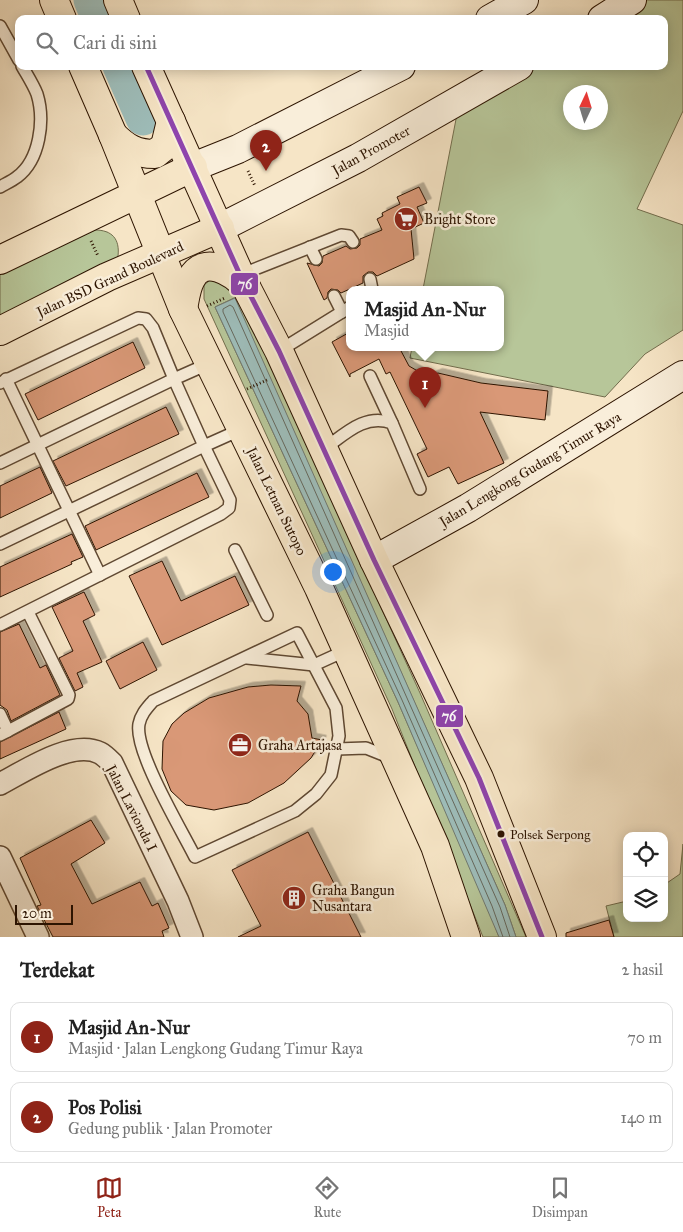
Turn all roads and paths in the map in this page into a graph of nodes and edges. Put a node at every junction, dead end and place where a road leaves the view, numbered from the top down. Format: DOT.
graph roads {
  1 [pos="54,0"];
  2 [pos="118,0"];
  3 [pos="524,0"];
  4 [pos="632,0"];
  5 [pos="60,15"];
  6 [pos="124,15"];
  7 [pos="497,15"];
  8 [pos="608,15"];
  9 [pos="0,26"];
  10 [pos="15,53"];
  11 [pos="24,70"];
  12 [pos="85,70"];
  13 [pos="148,70"];
  14 [pos="393,70"];
  15 [pos="511,70"];
  16 [pos="170,121"];
  17 [pos="113,135"];
  18 [pos="193,167"];
  19 [pos="248,171"];
  20 [pos="0,187"];
  21 [pos="256,187"];
  22 [pos="136,195"];
  23 [pos="220,228"];
  24 [pos="88,234"];
  25 [pos="353,242"];
  26 [pos="310,247"];
  27 [pos="161,253"];
  28 [pos="316,259"];
  29 [pos="0,260"];
  30 [pos="99,260"];
  31 [pos="239,287"];
  32 [pos="334,296"];
  33 [pos="195,308"];
  34 [pos="346,310"];
  35 [pos="0,331"];
  36 [pos="278,351"];
  37 [pos="210,363"];
  38 [pos="683,375"];
  39 [pos="370,376"];
  40 [pos="174,379"];
  41 [pos="268,379"];
  42 [pos="3,381"];
  43 [pos="248,389"];
  44 [pos="392,423"];
  45 [pos="242,429"];
  46 [pos="38,444"];
  47 [pos="204,446"];
  48 [pos="324,449"];
  49 [pos="0,463"];
  50 [pos="420,489"];
  51 [pos="69,511"];
  52 [pos="0,544"];
  53 [pos="235,550"];
  54 [pos="374,560"];
  55 [pos="100,575"];
  56 [pos="28,612"];
  57 [pos="267,615"];
  58 [pos="0,625"];
  59 [pos="347,650"];
  60 [pos="245,658"];
  61 [pos="314,665"];
  62 [pos="0,714"];
  63 [pos="4,733"];
  64 [pos="337,749"];
  65 [pos="397,761"];
  66 [pos="0,784"];
  67 [pos="0,857"];
  68 [pos="38,937"];
  69 [pos="192,937"];
  70 [pos="466,937"];
  71 [pos="542,937"];
  1 -- 5 [label="main road"];
  2 -- 6 [label="main road"];
  3 -- 7 [label="street"];
  4 -- 8 [label="street"];
  9 -- 10 [label="lane"];
  11 -- 20 [label="lane"];
  12 -- 17 [label="main road, Jalan Letnan Sutopo"];
  13 -- 16 [label="main road"];
  14 -- 18 [label="street"];
  15 -- 23 [label="street, Jalan Promoter"];
  16 -- 17 [label="main road"];
  16 -- 18 [label="main road"];
  17 -- 22 [label="main road, Jalan Letnan Sutopo"];
  18 -- 22 [label="main road"];
  18 -- 23 [label="main road"];
  19 -- 21 [label="path"];
  22 -- 27 [label="main road, Jalan Letnan Sutopo"];
  22 -- 29 [label="main road"];
  23 -- 27 [label="main road, Jalan BSD Grand Boulevard"];
  23 -- 31 [label="main road"];
  24 -- 30 [label="path"];
  25 -- 26 [label="lane"];
  26 -- 28 [label="lane"];
  26 -- 31 [label="lane"];
  27 -- 33 [label="main road, Jalan Letnan Sutopo"];
  27 -- 35 [label="main road, Jalan BSD Grand Boulevard"];
  31 -- 33 [label="path"];
  31 -- 33 [label="main road"];
  31 -- 36 [label="main road"];
  32 -- 34 [label="lane"];
  33 -- 37 [label="main road, Jalan Letnan Sutopo"];
  34 -- 36 [label="lane"];
  36 -- 48 [label="main road"];
  37 -- 40 [label="lane"];
  37 -- 45 [label="main road, Jalan Letnan Sutopo"];
  38 -- 54 [label="street, Jalan Lengkong Gudang Timur Raya"];
  39 -- 44 [label="lane"];
  40 -- 42 [label="lane"];
  40 -- 46 [label="lane"];
  40 -- 47 [label="lane"];
  41 -- 43 [label="path"];
  42 -- 46 [label="lane"];
  44 -- 48 [label="lane"];
  44 -- 50 [label="lane"];
  45 -- 47 [label="lane"];
  45 -- 59 [label="main road, Jalan Letnan Sutopo"];
  46 -- 49 [label="lane"];
  46 -- 51 [label="lane"];
  47 -- 51 [label="lane"];
  47 -- 55 [label="lane"];
  48 -- 54 [label="main road"];
  51 -- 52 [label="lane"];
  51 -- 55 [label="lane"];
  53 -- 57 [label="lane"];
  54 -- 71 [label="main road"];
  55 -- 56 [label="lane"];
  56 -- 58 [label="lane"];
  56 -- 63 [label="lane"];
  59 -- 61 [label="lane"];
  59 -- 65 [label="main road, Jalan Letnan Sutopo"];
  60 -- 61 [label="lane"];
  60 -- 61 [label="lane"];
  60 -- 64 [label="lane"];
  61 -- 64 [label="lane"];
  62 -- 63 [label="lane"];
  64 -- 65 [label="lane"];
  65 -- 70 [label="main road, Jalan Letnan Sutopo"];
  66 -- 69 [label="street, Jalan Lavionda I"];
  67 -- 68 [label="street"];
}
